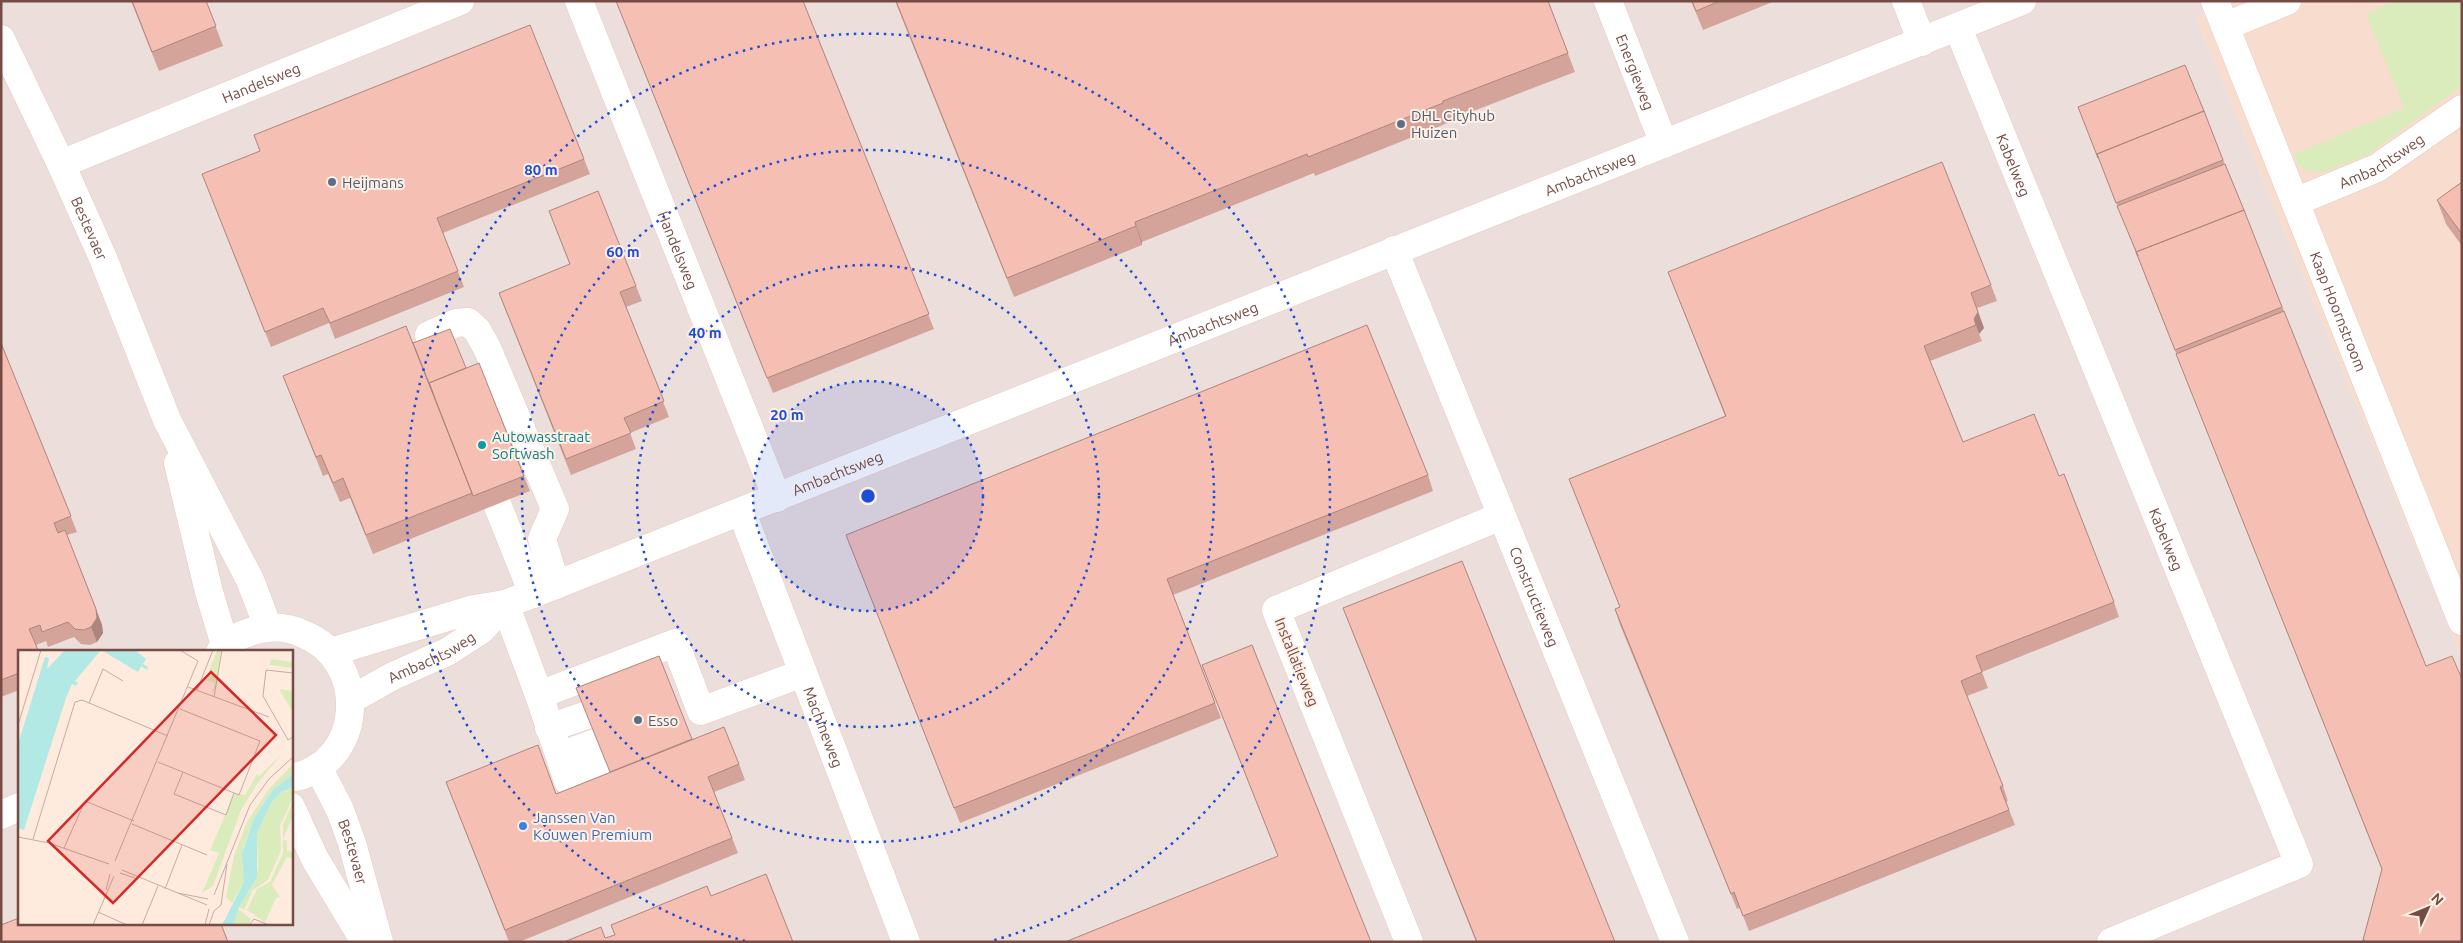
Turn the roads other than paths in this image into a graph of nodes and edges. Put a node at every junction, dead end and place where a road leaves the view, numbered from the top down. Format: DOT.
graph roads {
  1 [pos="460,1"];
  2 [pos="580,1"];
  3 [pos="1608,1"];
  4 [pos="1906,1"];
  5 [pos="2022,1"];
  6 [pos="2215,1"];
  7 [pos="2287,1"];
  8 [pos="2226,26"];
  9 [pos="1958,28"];
  10 [pos="1,39"];
  11 [pos="1922,42"];
  12 [pos="2462,109"];
  13 [pos="1664,144"];
  14 [pos="62,164"];
  15 [pos="2296,202"];
  16 [pos="1394,250"];
  17 [pos="432,342"];
  18 [pos="167,420"];
  19 [pos="778,498"];
  20 [pos="497,504"];
  21 [pos="742,513"];
  22 [pos="1502,516"];
  23 [pos="544,590"];
  24 [pos="505,604"];
  25 [pos="2462,621"];
  26 [pos="268,627"];
  27 [pos="222,648"];
  28 [pos="332,652"];
  29 [pos="803,673"];
  30 [pos="539,695"];
  31 [pos="350,700"];
  32 [pos="586,715"];
  33 [pos="549,728"];
  34 [pos="603,754"];
  35 [pos="318,767"];
  36 [pos="292,778"];
  37 [pos="18,807"];
  38 [pos="292,809"];
  39 [pos="1,815"];
  40 [pos="365,942"];
  41 [pos="379,942"];
  42 [pos="906,942"];
  43 [pos="1409,942"];
  44 [pos="1675,942"];
  45 [pos="2111,942"];
  1 -- 14 [label="street, Handelsweg"];
  2 -- 19 [label="street, Handelsweg"];
  3 -- 13 [label="street, Energieweg"];
  4 -- 11 [label="street"];
  5 -- 9 [label="street, Ambachtsweg"];
  6 -- 8 [label="street, Kaap Hoornstroom"];
  7 -- 8 [label="street"];
  8 -- 15 [label="street, Kaap Hoornstroom"];
  9 -- 11 [label="street, Ambachtsweg"];
  9 -- 45 [label="street, Kabelweg"];
  10 -- 14 [label="street, Bestevaer"];
  11 -- 13 [label="street, Ambachtsweg"];
  12 -- 15 [label="street, Ambachtsweg"];
  13 -- 16 [label="street, Ambachtsweg"];
  14 -- 18 [label="street, Bestevaer"];
  15 -- 25 [label="street, Kaap Hoornstroom"];
  16 -- 19 [label="street, Ambachtsweg"];
  16 -- 22 [label="street, Constructieweg"];
  17 -- 23 [label="street"];
  18 -- 26 [label="street, Bestevaer"];
  18 -- 27 [label="street, Bestevaer"];
  19 -- 21 [label="street, Ambachtsweg"];
  20 -- 23 [label="street"];
  21 -- 23 [label="street, Ambachtsweg"];
  21 -- 29 [label="street, Machineweg"];
  22 -- 43 [label="street, Installatieweg"];
  22 -- 44 [label="street, Constructieweg"];
  23 -- 24 [label="street, Ambachtsweg"];
  24 -- 28 [label="street, Ambachtsweg"];
  24 -- 30 [label="street"];
  24 -- 31 [label="street, Ambachtsweg"];
  26 -- 27 [label="street"];
  26 -- 28 [label="street"];
  28 -- 31 [label="street"];
  29 -- 30 [label="street"];
  29 -- 42 [label="street, Machineweg"];
  30 -- 33 [label="street"];
  31 -- 35 [label="street"];
  32 -- 33 [label="street"];
  33 -- 34 [label="street"];
  35 -- 36 [label="street"];
  35 -- 41 [label="street, Bestevaer"];
  37 -- 39 [label="street"];
  38 -- 40 [label="street, Bestevaer"];
}
